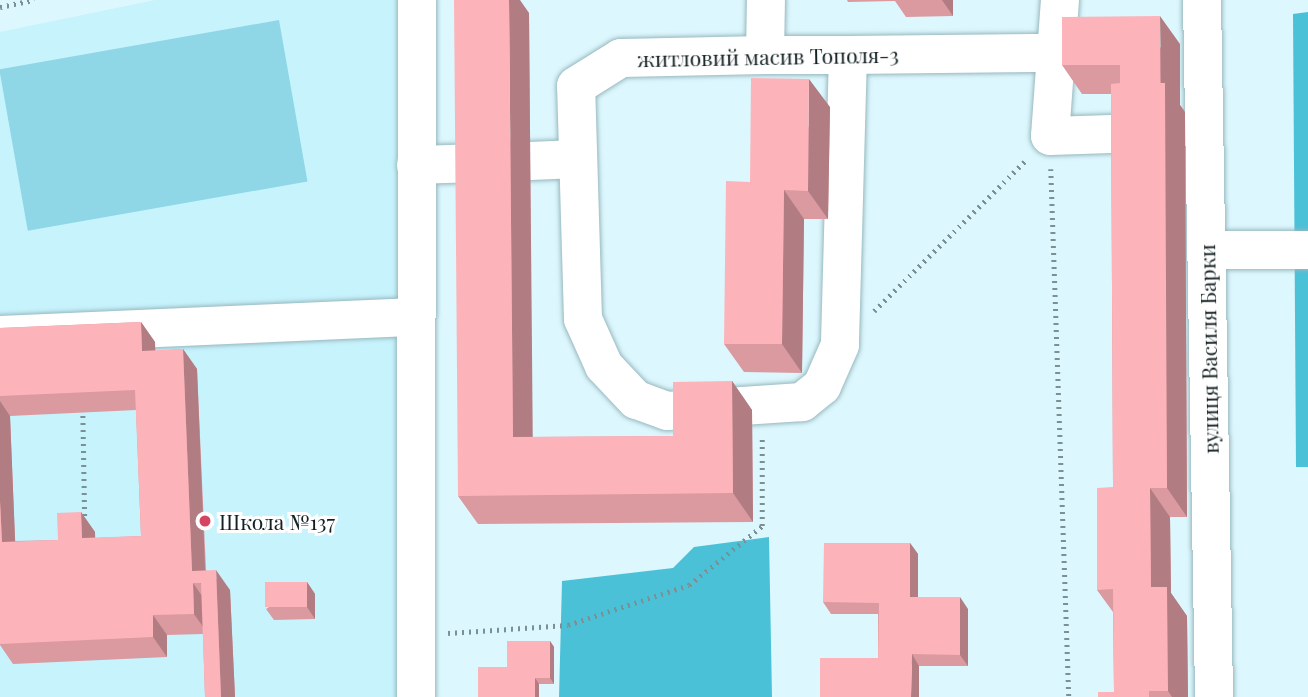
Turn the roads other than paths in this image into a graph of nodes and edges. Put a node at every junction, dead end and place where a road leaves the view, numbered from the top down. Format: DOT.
graph roads {
  1 [pos="417,0"];
  2 [pos="766,0"];
  3 [pos="1060,0"];
  4 [pos="1202,0"];
  5 [pos="1056,53"];
  6 [pos="765,55"];
  7 [pos="848,55"];
  8 [pos="1111,134"];
  9 [pos="577,159"];
  10 [pos="530,161"];
  11 [pos="475,163"];
  12 [pos="415,165"];
  13 [pos="1206,250"];
  14 [pos="1308,250"];
  15 [pos="414,317"];
  16 [pos="0,335"];
  17 [pos="416,697"];
  18 [pos="1214,697"];
  1 -- 12 [label="lane"];
  2 -- 6 [label="lane"];
  3 -- 5 [label="lane"];
  4 -- 13 [label="lane, вулиця Василя Барки"];
  5 -- 7 [label="lane, житловий масив Тополя-3"];
  5 -- 8 [label="lane"];
  6 -- 7 [label="lane, житловий масив Тополя-3"];
  6 -- 9 [label="lane, житловий масив Тополя-3"];
  7 -- 9 [label="lane, житловий масив Тополя-3"];
  9 -- 10 [label="lane"];
  11 -- 12 [label="lane"];
  12 -- 15 [label="lane"];
  13 -- 14 [label="lane"];
  13 -- 18 [label="lane, вулиця Василя Барки"];
  15 -- 16 [label="lane"];
  15 -- 17 [label="lane"];
}
